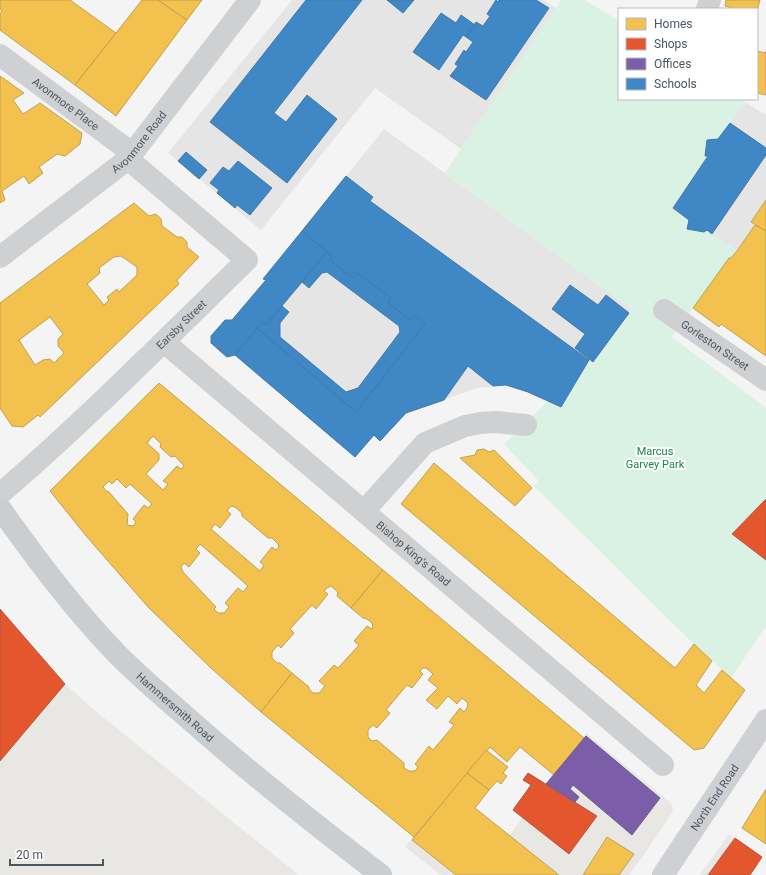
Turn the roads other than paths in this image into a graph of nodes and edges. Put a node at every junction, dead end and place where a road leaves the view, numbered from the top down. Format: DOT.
graph roads {
  1 [pos="250,0"];
  2 [pos="0,55"];
  3 [pos="130,156"];
  4 [pos="0,256"];
  5 [pos="664,310"];
  6 [pos="164,342"];
  7 [pos="766,380"];
  8 [pos="526,425"];
  9 [pos="0,494"];
  10 [pos="0,508"];
  11 [pos="364,512"];
  12 [pos="766,720"];
  13 [pos="663,764"];
  14 [pos="381,875"];
  15 [pos="662,875"];
  1 -- 3 [label="street, Avonmore Road"];
  2 -- 3 [label="street, Avonmore Place"];
  3 -- 4 [label="street, Avonmore Road"];
  3 -- 6 [label="street, Earsby Street"];
  5 -- 7 [label="street, Gorleston Street"];
  6 -- 9 [label="street, Earsby Street"];
  6 -- 11 [label="street, Bishop King's Road"];
  8 -- 11 [label="street"];
  10 -- 14 [label="main road, Hammersmith Road"];
  11 -- 13 [label="street, Bishop King's Road"];
  12 -- 15 [label="main road, North End Road"];
}
